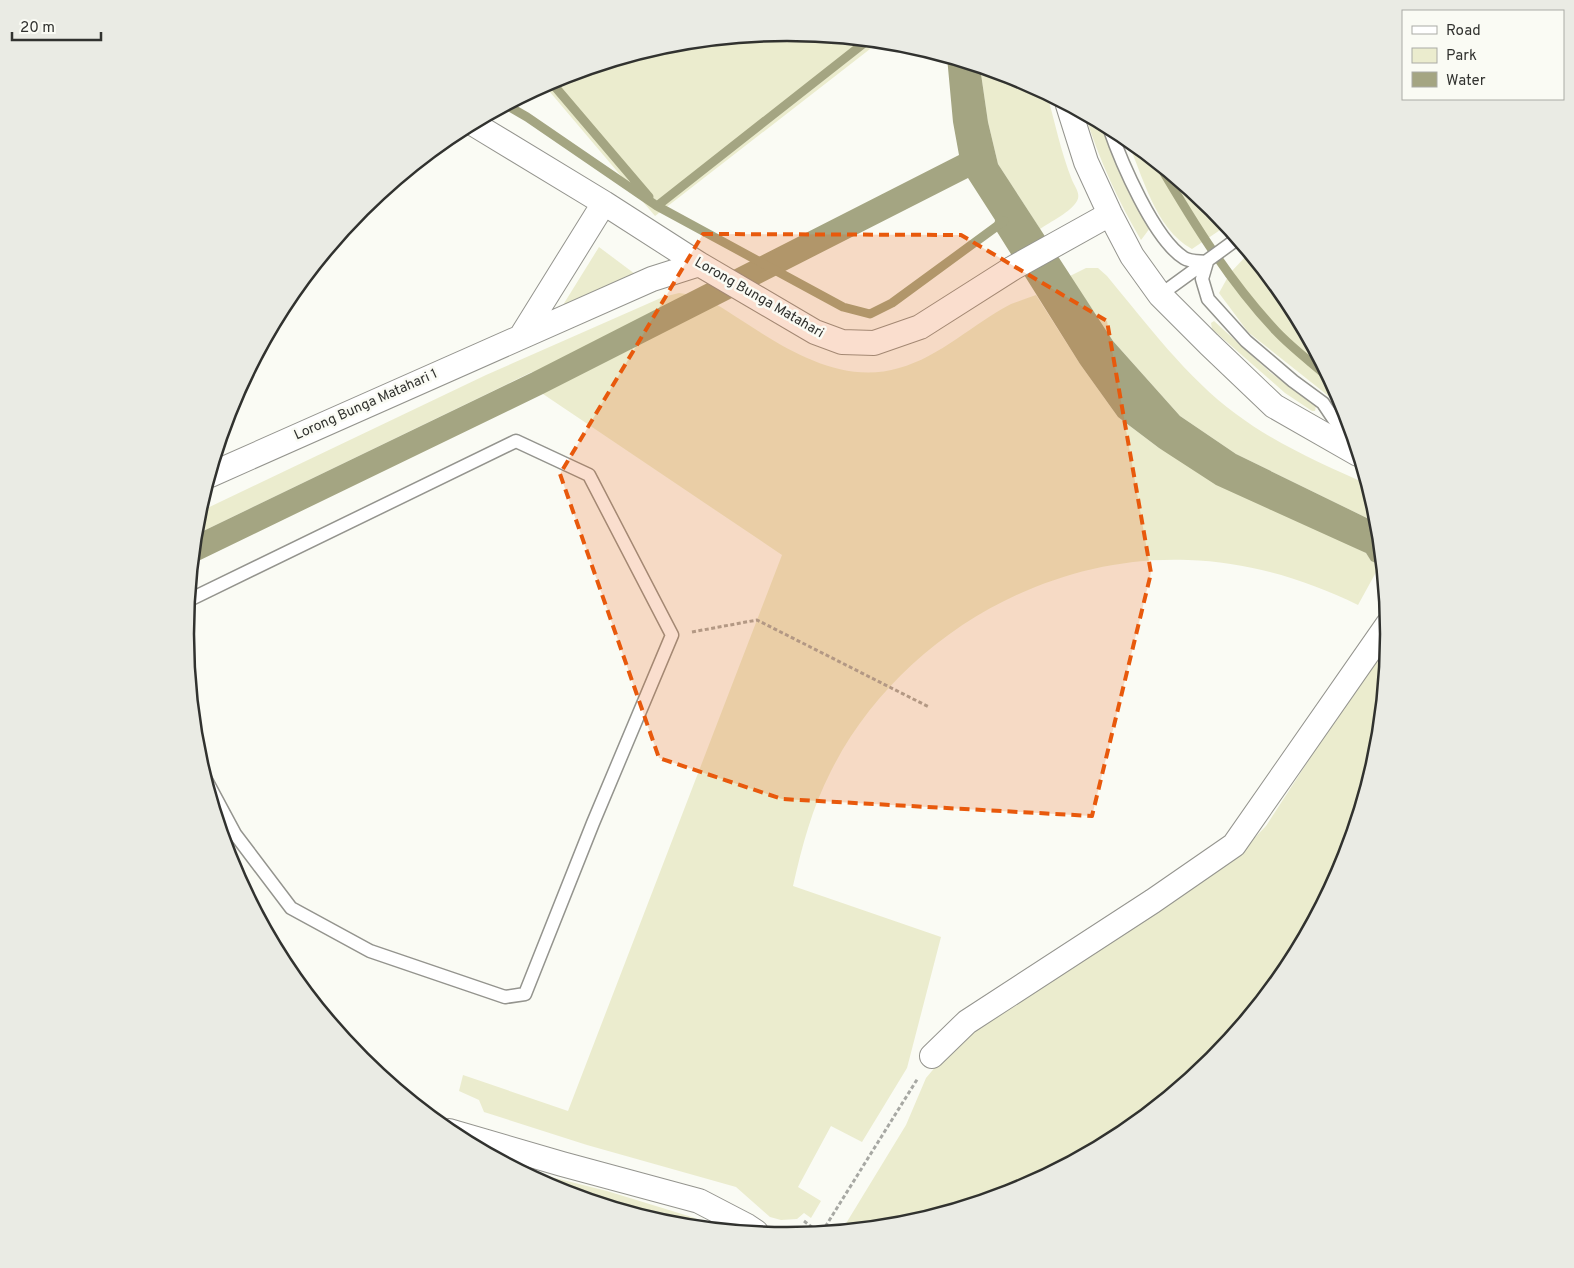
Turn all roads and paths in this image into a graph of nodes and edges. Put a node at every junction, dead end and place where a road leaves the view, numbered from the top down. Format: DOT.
graph roads {
  1 [pos="1071,114"];
  2 [pos="479,128"];
  3 [pos="1115,140"];
  4 [pos="604,203"];
  5 [pos="1110,214"];
  6 [pos="1232,242"];
  7 [pos="1207,262"];
  8 [pos="699,264"];
  9 [pos="1160,295"];
  10 [pos="522,335"];
  11 [pos="1345,435"];
  12 [pos="1350,449"];
  13 [pos="217,472"];
  14 [pos="196,597"];
  15 [pos="672,635"];
  16 [pos="1380,636"];
  17 [pos="929,707"];
  18 [pos="231,839"];
  19 [pos="932,1056"];
  20 [pos="479,1140"];
  21 [pos="804,1221"];
  22 [pos="745,1225"];
  23 [pos="826,1225"];
  24 [pos="810,1226"];
  1 -- 5 [label="street"];
  2 -- 4 [label="street, Lorong Bunga Matahari"];
  3 -- 7 [label="lane"];
  4 -- 8 [label="street, Lorong Bunga Matahari"];
  4 -- 10 [label="street"];
  5 -- 8 [label="street, Lorong Bunga Matahari"];
  5 -- 9 [label="street"];
  6 -- 7 [label="lane"];
  7 -- 9 [label="lane"];
  7 -- 11 [label="lane"];
  8 -- 10 [label="street, Lorong Bunga Matahari 1"];
  9 -- 12 [label="street"];
  10 -- 13 [label="street, Lorong Bunga Matahari 1"];
  14 -- 15 [label="lane"];
  15 -- 17 [label="path"];
  15 -- 18 [label="lane"];
  16 -- 19 [label="street"];
  19 -- 23 [label="path"];
  20 -- 22 [label="street"];
  21 -- 24 [label="path"];
}
